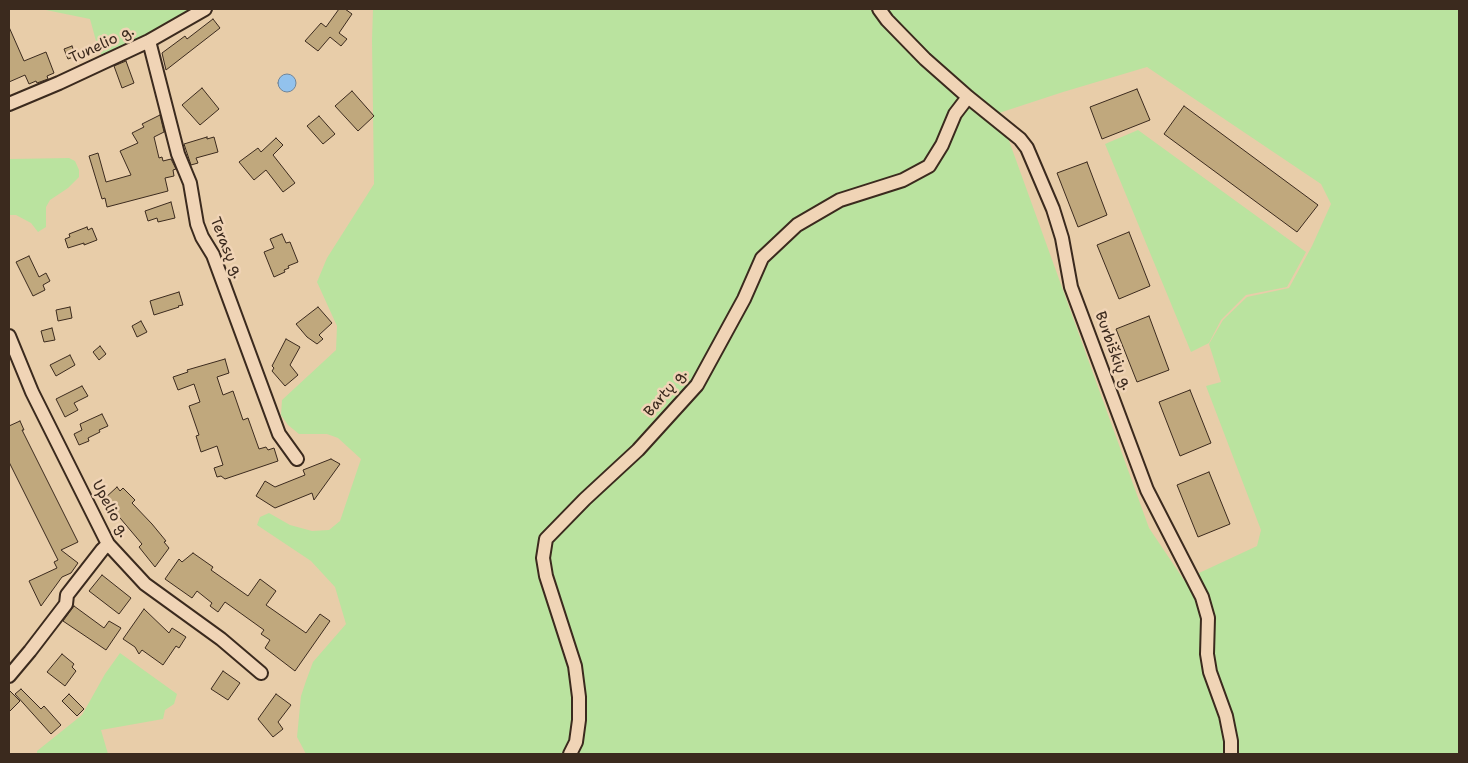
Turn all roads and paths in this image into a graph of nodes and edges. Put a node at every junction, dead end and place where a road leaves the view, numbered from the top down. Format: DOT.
graph roads {
  1 [pos="205,9"];
  2 [pos="879,9"];
  3 [pos="149,41"];
  4 [pos="968,97"];
  5 [pos="9,104"];
  6 [pos="9,336"];
  7 [pos="297,459"];
  8 [pos="108,544"];
  9 [pos="261,673"];
  10 [pos="9,676"];
  11 [pos="570,754"];
  12 [pos="1231,754"];
  1 -- 3 [label="street, Tunelio g."];
  2 -- 4 [label="street, Burbiškių g."];
  3 -- 5 [label="street, Tunelio g."];
  3 -- 7 [label="street, Terasų g."];
  4 -- 11 [label="street, Bartų g."];
  4 -- 12 [label="street, Burbiškių g."];
  6 -- 8 [label="street, Upelio g."];
  8 -- 9 [label="street, Upelio g."];
  8 -- 10 [label="street"];
}
